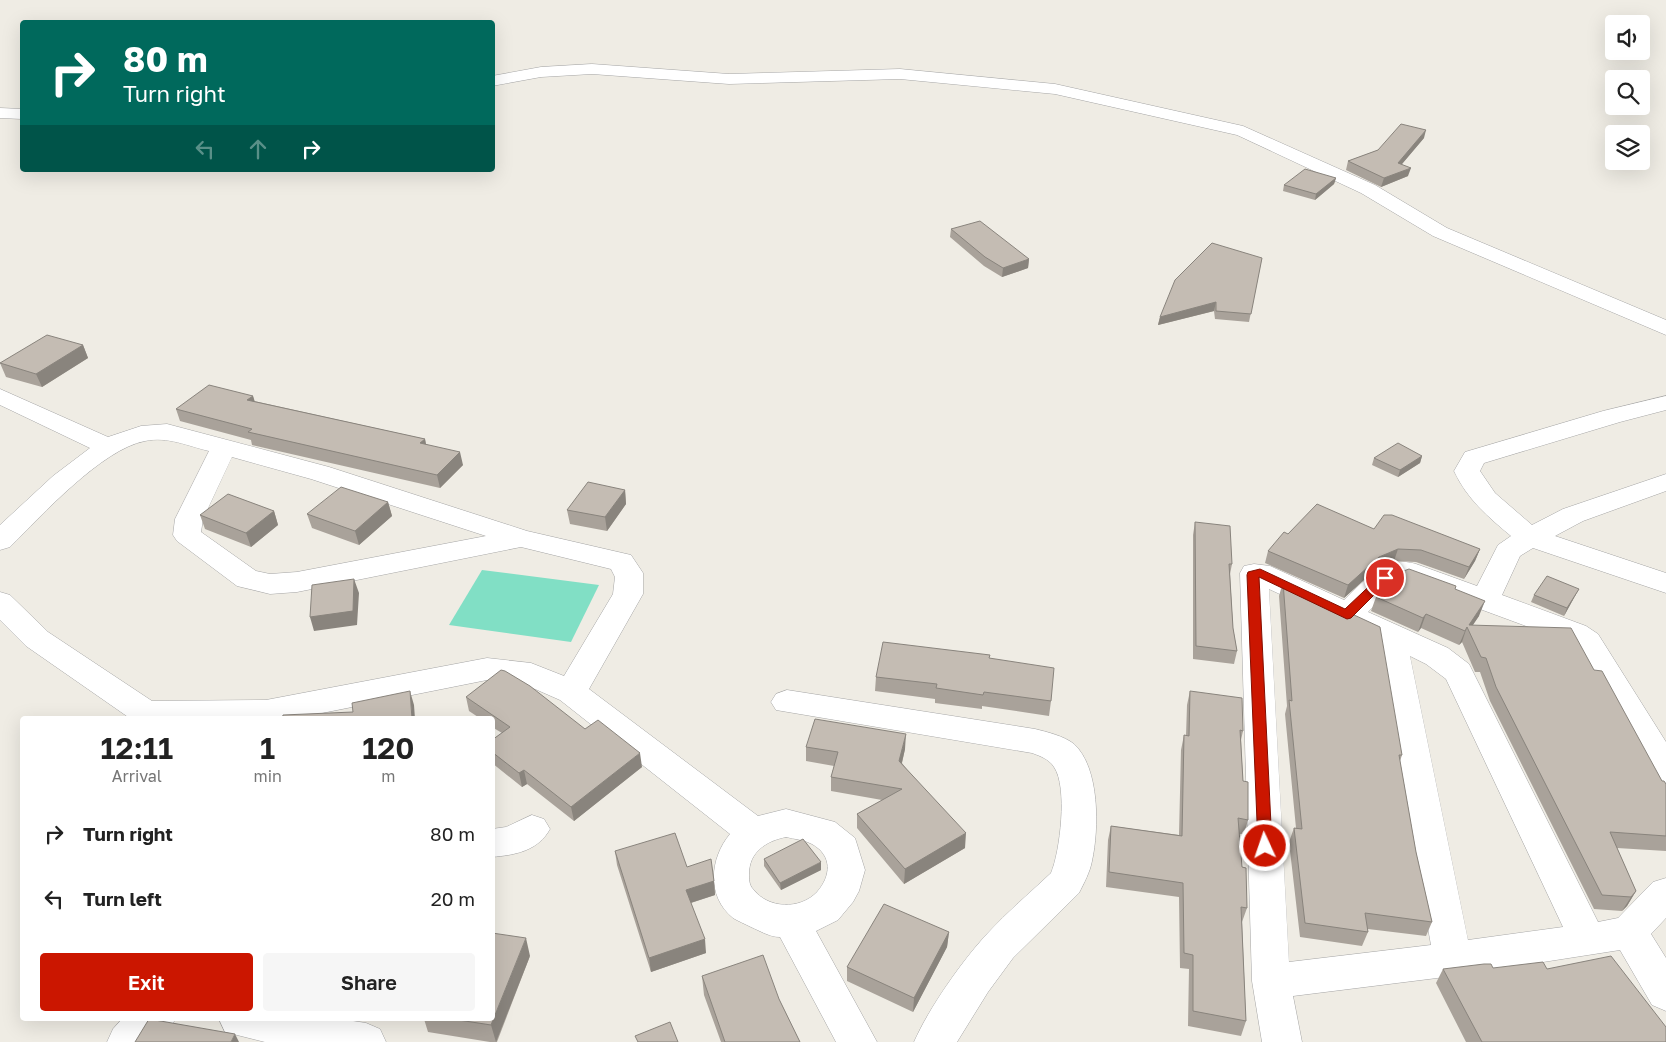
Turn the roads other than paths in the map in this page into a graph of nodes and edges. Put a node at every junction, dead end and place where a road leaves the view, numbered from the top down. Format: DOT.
graph roads {
  1 [pos="495,80"];
  2 [pos="0,114"];
  3 [pos="20,114"];
  4 [pos="1666,328"];
  5 [pos="0,396"];
  6 [pos="1666,402"];
  7 [pos="224,447"];
  8 [pos="108,448"];
  9 [pos="1666,482"];
  10 [pos="1530,537"];
  11 [pos="521,538"];
  12 [pos="0,541"];
  13 [pos="1666,584"];
  14 [pos="1485,600"];
  15 [pos="0,602"];
  16 [pos="1347,615"];
  17 [pos="1391,635"];
  18 [pos="572,692"];
  19 [pos="787,702"];
  20 [pos="265,715"];
  21 [pos="146,716"];
  22 [pos="1666,770"];
  23 [pos="532,829"];
  24 [pos="754,833"];
  25 [pos="495,844"];
  26 [pos="1666,893"];
  27 [pos="791,921"];
  28 [pos="1630,932"];
  29 [pos="1588,940"];
  30 [pos="1453,959"];
  31 [pos="1271,982"];
  32 [pos="1666,993"];
  33 [pos="146,1021"];
  34 [pos="249,1021"];
  35 [pos="127,1042"];
  36 [pos="366,1042"];
  37 [pos="857,1042"];
  38 [pos="934,1042"];
  39 [pos="1282,1042"];
  1 -- 4 [label="street"];
  2 -- 3 [label="street"];
  5 -- 8 [label="street"];
  6 -- 10 [label="street"];
  7 -- 8 [label="street"];
  7 -- 11 [label="street"];
  7 -- 11 [label="street"];
  8 -- 12 [label="street"];
  9 -- 10 [label="street"];
  10 -- 13 [label="street"];
  10 -- 14 [label="street"];
  11 -- 18 [label="street"];
  14 -- 16 [label="street"];
  14 -- 22 [label="street"];
  15 -- 21 [label="street"];
  16 -- 17 [label="street"];
  16 -- 31 [label="street"];
  17 -- 29 [label="street"];
  17 -- 30 [label="street"];
  18 -- 20 [label="street"];
  18 -- 24 [label="street"];
  19 -- 38 [label="street"];
  20 -- 21 [label="street"];
  23 -- 25 [label="street"];
  24 -- 27 [label="street"];
  24 -- 27 [label="street"];
  26 -- 28 [label="street"];
  27 -- 37 [label="street"];
  28 -- 29 [label="street"];
  28 -- 32 [label="street"];
  29 -- 30 [label="street"];
  30 -- 31 [label="street"];
  31 -- 39 [label="street"];
  33 -- 35 [label="street"];
  34 -- 36 [label="street"];
}
